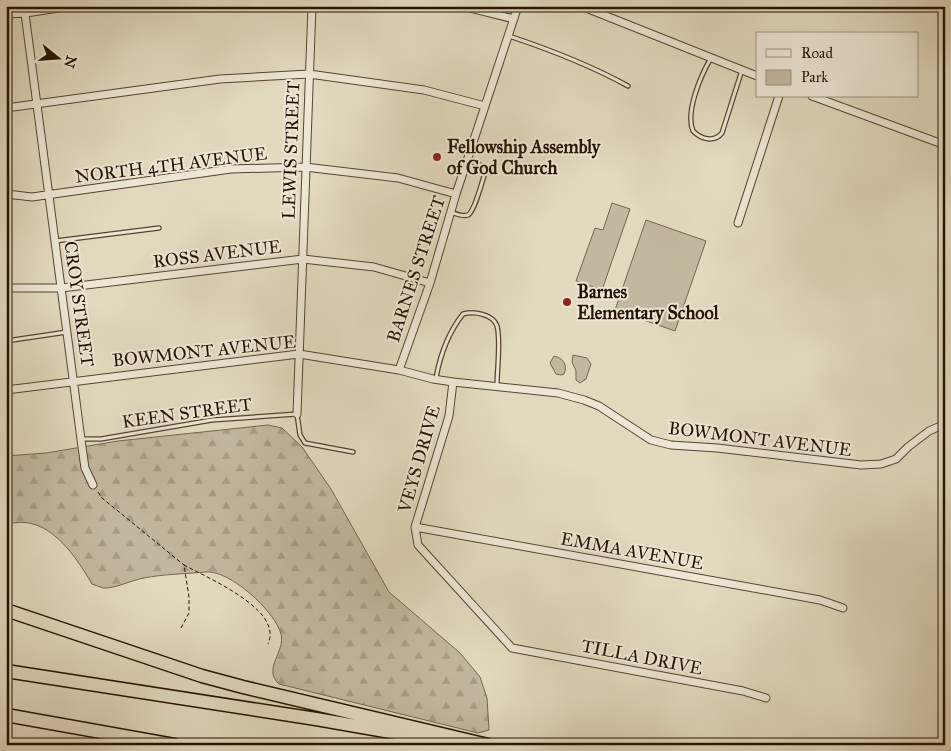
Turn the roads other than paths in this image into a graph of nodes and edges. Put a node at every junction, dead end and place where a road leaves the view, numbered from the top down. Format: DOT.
graph roads {
  1 [pos="72,6"];
  2 [pos="312,6"];
  3 [pos="462,6"];
  4 [pos="518,6"];
  5 [pos="581,6"];
  6 [pos="25,10"];
  7 [pos="6,14"];
  8 [pos="514,18"];
  9 [pos="509,36"];
  10 [pos="711,57"];
  11 [pos="742,70"];
  12 [pos="309,74"];
  13 [pos="756,76"];
  14 [pos="628,86"];
  15 [pos="778,98"];
  16 [pos="817,98"];
  17 [pos="37,104"];
  18 [pos="485,106"];
  19 [pos="6,108"];
  20 [pos="945,145"];
  21 [pos="468,160"];
  22 [pos="305,167"];
  23 [pos="6,194"];
  24 [pos="456,194"];
  25 [pos="48,195"];
  26 [pos="451,212"];
  27 [pos="738,223"];
  28 [pos="159,228"];
  29 [pos="54,241"];
  30 [pos="303,259"];
  31 [pos="430,283"];
  32 [pos="6,288"];
  33 [pos="60,288"];
  34 [pos="67,332"];
  35 [pos="6,341"];
  36 [pos="300,354"];
  37 [pos="399,370"];
  38 [pos="434,379"];
  39 [pos="74,381"];
  40 [pos="453,382"];
  41 [pos="497,386"];
  42 [pos="6,390"];
  43 [pos="297,414"];
  44 [pos="945,424"];
  45 [pos="81,439"];
  46 [pos="353,452"];
  47 [pos="93,485"];
  48 [pos="415,527"];
  49 [pos="843,608"];
  50 [pos="6,610"];
  51 [pos="512,648"];
  52 [pos="6,671"];
  53 [pos="766,698"];
  54 [pos="12,716"];
  55 [pos="174,745"];
  56 [pos="466,745"];
  57 [pos="488,745"];
  1 -- 6 [label="street"];
  2 -- 12 [label="street, LEWIS STREET"];
  3 -- 8 [label="street"];
  4 -- 8 [label="street, BARNES STREET"];
  5 -- 10 [label="street"];
  6 -- 7 [label="street"];
  6 -- 17 [label="street, CROY STREET"];
  8 -- 9 [label="street, BARNES STREET"];
  9 -- 14 [label="lane"];
  9 -- 18 [label="street, BARNES STREET"];
  10 -- 11 [label="street"];
  10 -- 11 [label="lane"];
  11 -- 13 [label="street"];
  12 -- 17 [label="street"];
  12 -- 18 [label="street"];
  12 -- 22 [label="street, LEWIS STREET"];
  15 -- 27 [label="street"];
  16 -- 20 [label="street"];
  17 -- 19 [label="street"];
  17 -- 25 [label="street, CROY STREET"];
  18 -- 21 [label="street, BARNES STREET"];
  21 -- 24 [label="street, BARNES STREET"];
  21 -- 26 [label="lane"];
  22 -- 24 [label="street, NORTH 4TH AVENUE"];
  22 -- 25 [label="street, NORTH 4TH AVENUE"];
  22 -- 30 [label="street, LEWIS STREET"];
  23 -- 25 [label="street, NORTH 4TH AVENUE"];
  24 -- 26 [label="street, BARNES STREET"];
  25 -- 29 [label="street, CROY STREET"];
  26 -- 31 [label="street, BARNES STREET"];
  28 -- 29 [label="lane"];
  29 -- 33 [label="street, CROY STREET"];
  30 -- 31 [label="street, ROSS AVENUE"];
  30 -- 33 [label="street, ROSS AVENUE"];
  30 -- 36 [label="street, LEWIS STREET"];
  31 -- 37 [label="street, BARNES STREET"];
  32 -- 33 [label="street, ROSS AVENUE"];
  33 -- 34 [label="street, CROY STREET"];
  34 -- 35 [label="lane"];
  34 -- 39 [label="street, CROY STREET"];
  36 -- 37 [label="street, BOWMONT AVENUE"];
  36 -- 39 [label="street, BOWMONT AVENUE"];
  36 -- 43 [label="street, LEWIS STREET"];
  37 -- 38 [label="street, BOWMONT AVENUE"];
  38 -- 40 [label="street, VEYS DRIVE"];
  38 -- 41 [label="lane"];
  39 -- 42 [label="street, BOWMONT AVENUE"];
  39 -- 45 [label="street, CROY STREET"];
  40 -- 41 [label="street, BOWMONT AVENUE"];
  40 -- 48 [label="street, VEYS DRIVE"];
  41 -- 44 [label="street, BOWMONT AVENUE"];
  43 -- 45 [label="lane, KEEN STREET"];
  43 -- 46 [label="lane"];
  45 -- 47 [label="street, CROY STREET"];
  48 -- 49 [label="street, EMMA AVENUE"];
  48 -- 51 [label="street, VEYS DRIVE"];
  50 -- 57 [label="highway"];
  51 -- 53 [label="street, TILLA DRIVE"];
  52 -- 56 [label="highway"];
  54 -- 55 [label="highway"];
}
